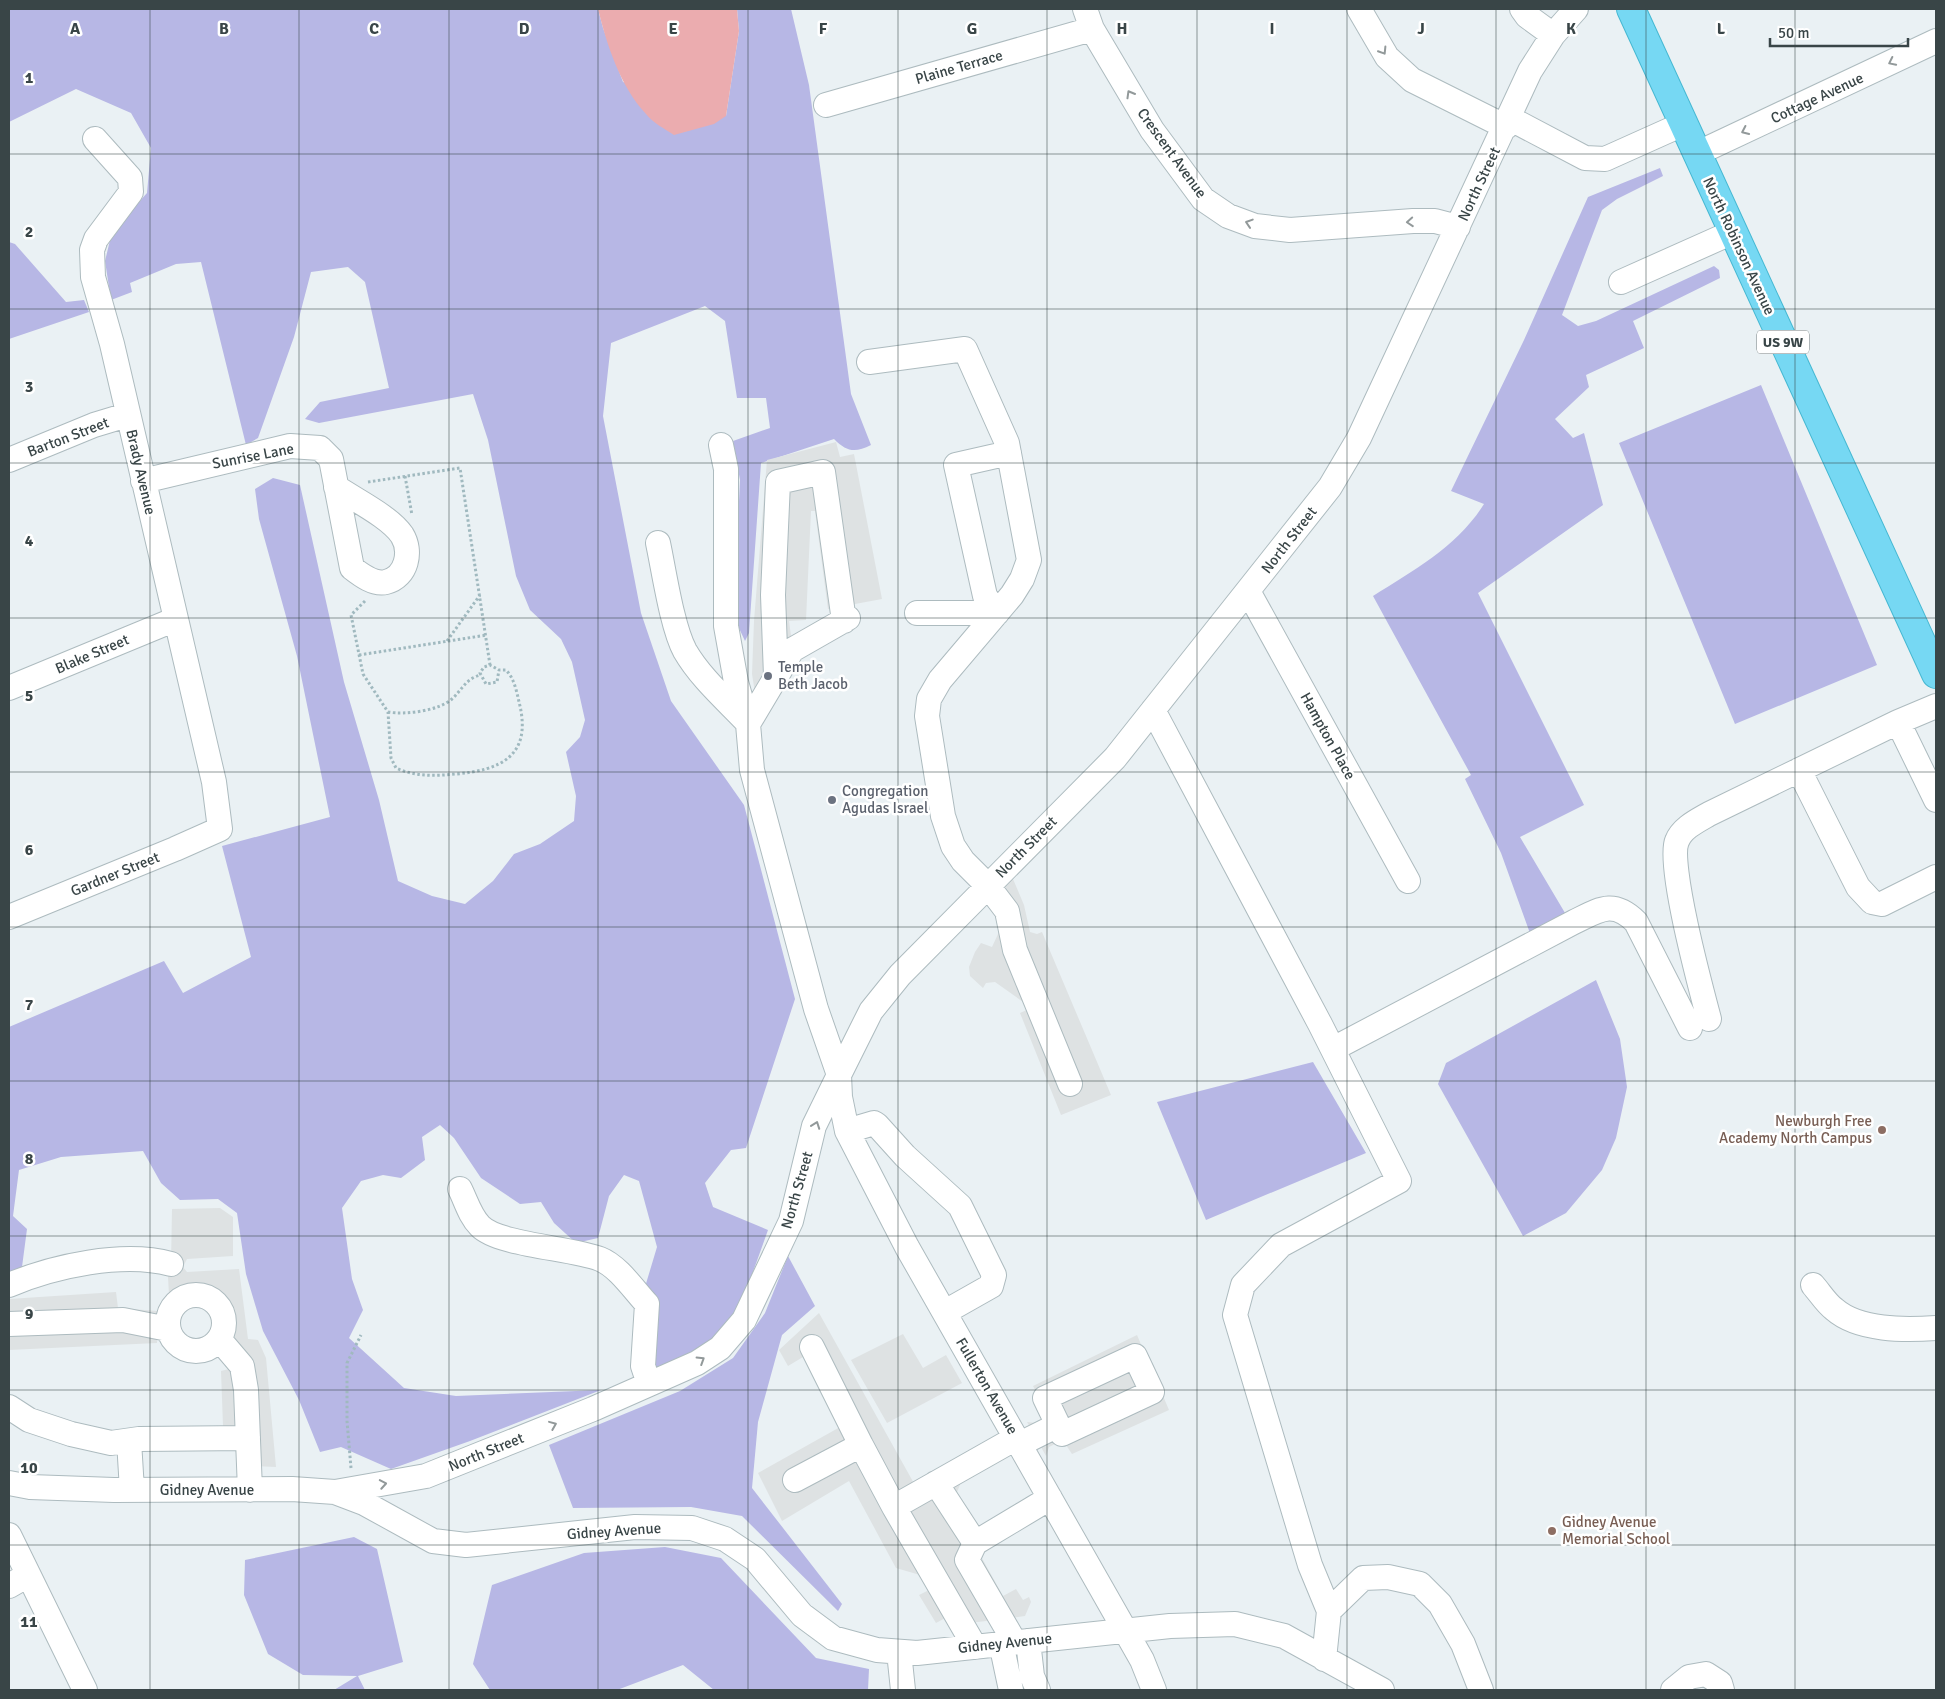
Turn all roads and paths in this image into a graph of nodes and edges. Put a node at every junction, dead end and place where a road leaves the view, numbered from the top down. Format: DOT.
graph roads {
  1 [pos="1359,9"];
  2 [pos="1522,9"];
  3 [pos="1576,9"];
  4 [pos="1631,9"];
  5 [pos="1089,19"];
  6 [pos="1553,35"];
  7 [pos="1936,41"];
  8 [pos="826,105"];
  9 [pos="1508,122"];
  10 [pos="1683,124"];
  11 [pos="95,139"];
  12 [pos="1696,154"];
  13 [pos="1458,227"];
  14 [pos="1733,232"];
  15 [pos="1622,282"];
  16 [pos="869,362"];
  17 [pos="127,415"];
  18 [pos="722,445"];
  19 [pos="1009,453"];
  20 [pos="9,460"];
  21 [pos="143,481"];
  22 [pos="348,486"];
  23 [pos="658,543"];
  24 [pos="1248,591"];
  25 [pos="480,595"];
  26 [pos="367,599"];
  27 [pos="917,613"];
  28 [pos="997,613"];
  29 [pos="176,619"];
  30 [pos="487,636"];
  31 [pos="446,642"];
  32 [pos="359,655"];
  33 [pos="490,665"];
  34 [pos="499,670"];
  35 [pos="1936,674"];
  36 [pos="481,675"];
  37 [pos="776,676"];
  38 [pos="9,688"];
  39 [pos="1936,706"];
  40 [pos="1153,710"];
  41 [pos="388,712"];
  42 [pos="1898,722"];
  43 [pos="748,724"];
  44 [pos="1799,770"];
  45 [pos="1936,800"];
  46 [pos="220,829"];
  47 [pos="1936,877"];
  48 [pos="1408,881"];
  49 [pos="988,886"];
  50 [pos="9,917"];
  51 [pos="1332,1049"];
  52 [pos="839,1075"];
  53 [pos="1070,1084"];
  54 [pos="847,1131"];
  55 [pos="460,1189"];
  56 [pos="171,1264"];
  57 [pos="9,1285"];
  58 [pos="1813,1286"];
  59 [pos="945,1312"];
  60 [pos="9,1324"];
  61 [pos="1936,1328"];
  62 [pos="168,1329"];
  63 [pos="362,1335"];
  64 [pos="219,1339"];
  65 [pos="812,1347"];
  66 [pos="648,1384"];
  67 [pos="9,1407"];
  68 [pos="1058,1425"];
  69 [pos="248,1438"];
  70 [pos="129,1441"];
  71 [pos="1018,1441"];
  72 [pos="860,1445"];
  73 [pos="794,1480"];
  74 [pos="9,1483"];
  75 [pos="936,1483"];
  76 [pos="132,1490"];
  77 [pos="250,1490"];
  78 [pos="343,1490"];
  79 [pos="1050,1498"];
  80 [pos="894,1507"];
  81 [pos="9,1535"];
  82 [pos="975,1543"];
  83 [pos="19,1580"];
  84 [pos="1329,1611"];
  85 [pos="1125,1630"];
  86 [pos="1014,1642"];
  87 [pos="975,1647"];
  88 [pos="899,1652"];
  89 [pos="1324,1659"];
  90 [pos="86,1690"];
  91 [pos="903,1690"];
  92 [pos="1010,1690"];
  93 [pos="1038,1690"];
  94 [pos="1154,1690"];
  95 [pos="1382,1690"];
  96 [pos="1481,1690"];
  97 [pos="1673,1690"];
  98 [pos="1722,1690"];
  1 -- 9 [label="street, one-way"];
  2 -- 6 [label="street"];
  3 -- 6 [label="street, North Street"];
  4 -- 10 [label="highway, North Robinson Avenue / US 9W"];
  5 -- 8 [label="street, Plaine Terrace"];
  13 -- 5 [label="street, Crescent Avenue, one-way"];
  6 -- 9 [label="street, North Street"];
  7 -- 12 [label="street, Cottage Avenue, one-way"];
  9 -- 10 [label="street"];
  9 -- 13 [label="street, North Street"];
  10 -- 12 [label="highway, North Robinson Avenue / US 9W"];
  11 -- 17 [label="street, Brady Avenue"];
  12 -- 14 [label="highway, North Robinson Avenue / US 9W"];
  13 -- 24 [label="street, North Street"];
  14 -- 15 [label="street"];
  14 -- 35 [label="highway, North Robinson Avenue / US 9W"];
  16 -- 19 [label="street"];
  17 -- 20 [label="street, Barton Street"];
  17 -- 21 [label="street, Brady Avenue"];
  18 -- 43 [label="street"];
  19 -- 28 [label="street"];
  19 -- 28 [label="street"];
  21 -- 22 [label="street, Sunrise Lane"];
  21 -- 29 [label="street, Brady Avenue"];
  22 -- 25 [label="path"];
  23 -- 43 [label="street"];
  24 -- 40 [label="street, North Street"];
  24 -- 48 [label="street, Hampton Place"];
  25 -- 30 [label="path"];
  25 -- 31 [label="path"];
  26 -- 32 [label="path"];
  27 -- 28 [label="street"];
  28 -- 49 [label="street"];
  29 -- 38 [label="street, Blake Street"];
  29 -- 46 [label="street, Brady Avenue"];
  30 -- 31 [label="path"];
  30 -- 33 [label="path"];
  31 -- 32 [label="path"];
  32 -- 41 [label="path"];
  33 -- 34 [label="path"];
  33 -- 36 [label="path"];
  34 -- 36 [label="path"];
  34 -- 41 [label="path"];
  36 -- 41 [label="path"];
  37 -- 37 [label="street"];
  37 -- 43 [label="street"];
  39 -- 42 [label="street"];
  40 -- 49 [label="street, North Street"];
  40 -- 51 [label="street"];
  42 -- 44 [label="street"];
  42 -- 45 [label="street"];
  43 -- 52 [label="street"];
  44 -- 47 [label="street"];
  44 -- 51 [label="street"];
  46 -- 50 [label="street, Gardner Street"];
  49 -- 52 [label="street, North Street"];
  49 -- 53 [label="street"];
  51 -- 84 [label="street"];
  52 -- 54 [label="street, Fullerton Avenue"];
  66 -- 52 [label="street, North Street, one-way"];
  54 -- 59 [label="street, Fullerton Avenue"];
  54 -- 59 [label="street"];
  55 -- 66 [label="street"];
  56 -- 57 [label="street"];
  58 -- 61 [label="street"];
  59 -- 71 [label="street, Fullerton Avenue"];
  60 -- 62 [label="street"];
  62 -- 64 [label="street"];
  62 -- 64 [label="street"];
  63 -- 78 [label="path"];
  64 -- 69 [label="street"];
  65 -- 72 [label="street"];
  78 -- 66 [label="street, North Street, one-way"];
  67 -- 70 [label="street"];
  68 -- 71 [label="street"];
  69 -- 70 [label="street"];
  69 -- 77 [label="street"];
  70 -- 76 [label="street"];
  71 -- 75 [label="street"];
  71 -- 79 [label="street, Fullerton Avenue"];
  72 -- 73 [label="street"];
  72 -- 80 [label="street"];
  74 -- 76 [label="street, Gidney Avenue"];
  75 -- 80 [label="street"];
  75 -- 82 [label="street"];
  76 -- 77 [label="street, Gidney Avenue"];
  77 -- 78 [label="street, Gidney Avenue"];
  78 -- 88 [label="street, Gidney Avenue"];
  79 -- 82 [label="street"];
  79 -- 85 [label="street, Fullerton Avenue"];
  80 -- 87 [label="street"];
  81 -- 83 [label="street"];
  82 -- 86 [label="street"];
  83 -- 90 [label="street"];
  84 -- 89 [label="street"];
  84 -- 96 [label="street"];
  85 -- 86 [label="street, Gidney Avenue"];
  85 -- 89 [label="street, Gidney Avenue"];
  85 -- 94 [label="street, Fullerton Avenue"];
  86 -- 87 [label="street, Gidney Avenue"];
  86 -- 92 [label="street"];
  86 -- 93 [label="street"];
  87 -- 88 [label="street, Gidney Avenue"];
  88 -- 91 [label="street"];
  89 -- 95 [label="street, Gidney Avenue"];
  97 -- 98 [label="street"];
}
